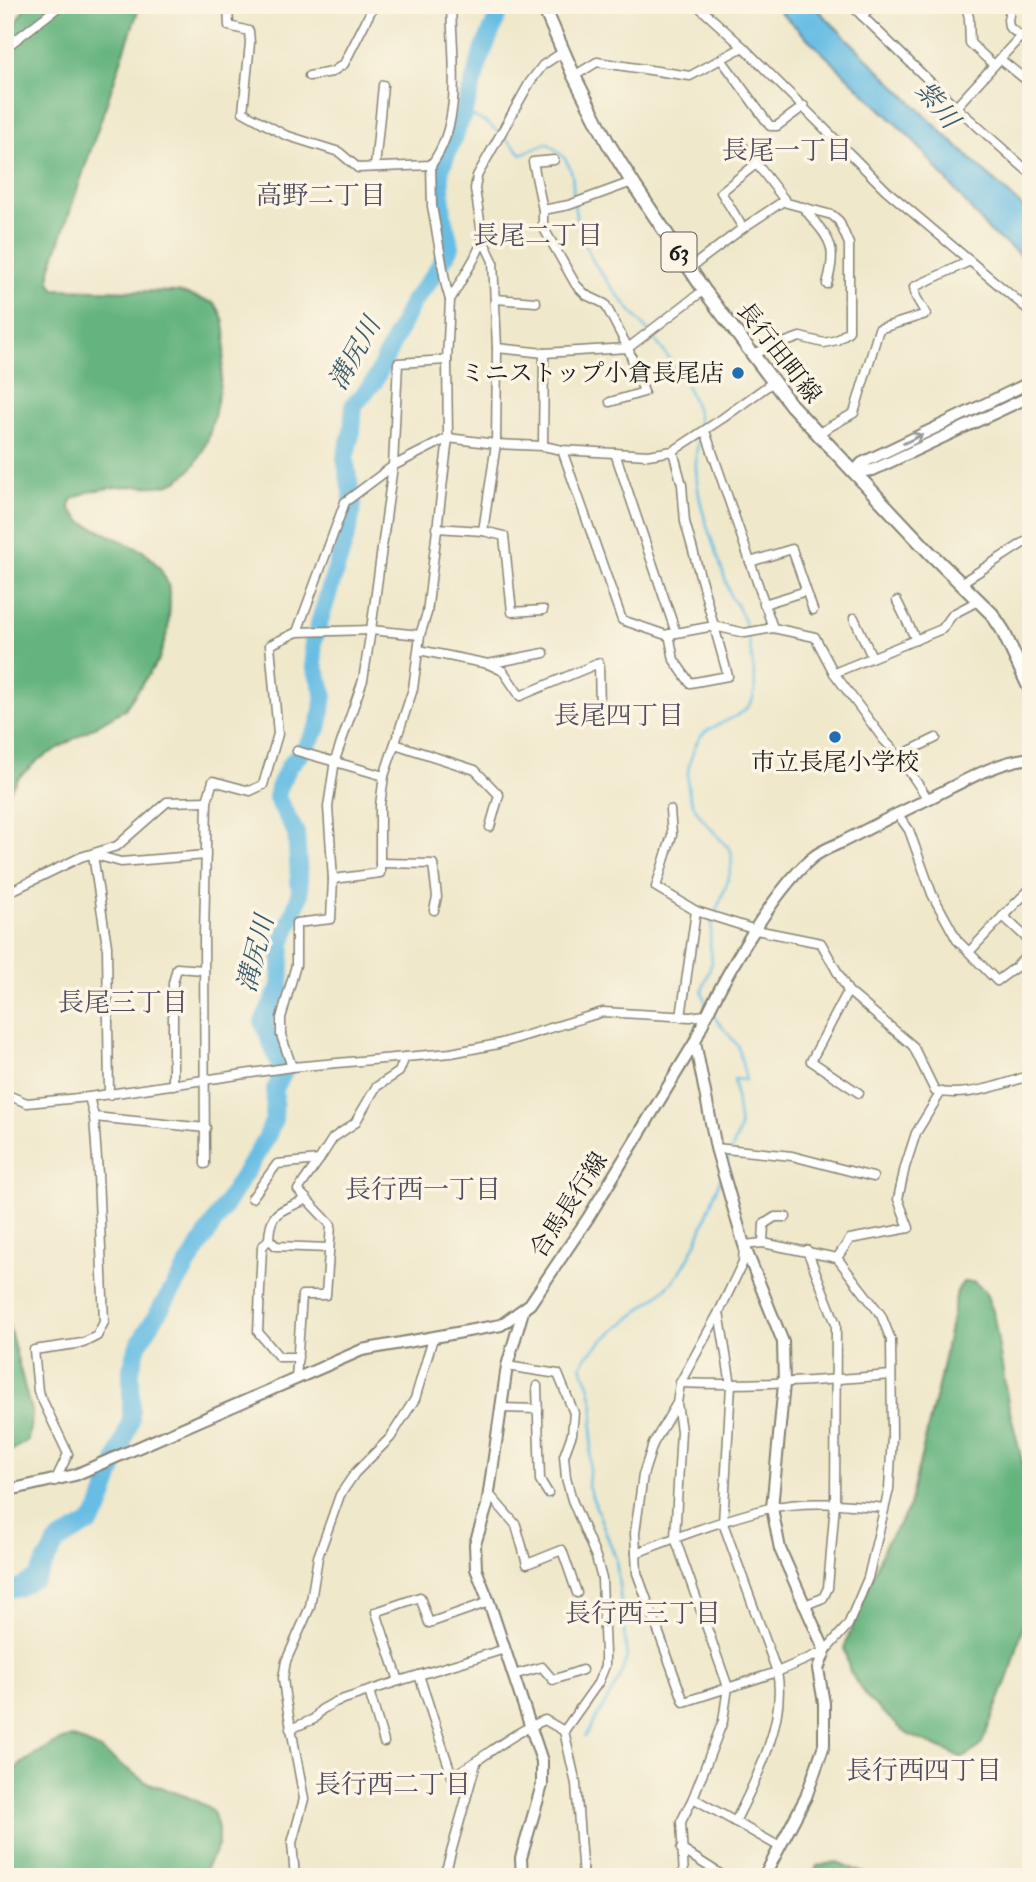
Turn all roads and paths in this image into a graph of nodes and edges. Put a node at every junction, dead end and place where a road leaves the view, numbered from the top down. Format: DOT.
graph roads {
  1 [pos="61,5"];
  2 [pos="228,5"];
  3 [pos="373,5"];
  4 [pos="451,5"];
  5 [pos="542,5"];
  6 [pos="697,5"];
  7 [pos="851,5"];
  8 [pos="873,5"];
  9 [pos="966,5"];
  10 [pos="1011,5"];
  11 [pos="862,16"];
  12 [pos="1020,37"];
  13 [pos="1031,45"];
  14 [pos="743,47"];
  15 [pos="5,48"];
  16 [pos="563,52"];
  17 [pos="721,59"];
  18 [pos="997,62"];
  19 [pos="309,76"];
  20 [pos="574,76"];
  21 [pos="1031,84"];
  22 [pos="383,85"];
  23 [pos="804,106"];
  24 [pos="956,107"];
  25 [pos="739,141"];
  26 [pos="554,160"];
  27 [pos="756,164"];
  28 [pos="431,165"];
  29 [pos="376,167"];
  30 [pos="1031,174"];
  31 [pos="632,182"];
  32 [pos="785,200"];
  33 [pos="803,207"];
  34 [pos="543,210"];
  35 [pos="743,228"];
  36 [pos="483,240"];
  37 [pos="970,261"];
  38 [pos="690,268"];
  39 [pos="827,284"];
  40 [pos="704,290"];
  41 [pos="495,299"];
  42 [pos="450,300"];
  43 [pos="536,302"];
  44 [pos="1031,312"];
  45 [pos="497,348"];
  46 [pos="628,348"];
  47 [pos="544,352"];
  48 [pos="752,354"];
  49 [pos="447,360"];
  50 [pos="773,382"];
  51 [pos="1031,382"];
  52 [pos="1031,396"];
  53 [pos="610,402"];
  54 [pos="705,431"];
  55 [pos="817,434"];
  56 [pos="448,438"];
  57 [pos="496,444"];
  58 [pos="543,446"];
  59 [pos="562,450"];
  60 [pos="673,451"];
  61 [pos="615,453"];
  62 [pos="393,466"];
  63 [pos="854,472"];
  64 [pos="436,528"];
  65 [pos="483,531"];
  66 [pos="1031,538"];
  67 [pos="750,562"];
  68 [pos="961,583"];
  69 [pos="806,591"];
  70 [pos="980,600"];
  71 [pos="897,601"];
  72 [pos="764,604"];
  73 [pos="543,610"];
  74 [pos="813,610"];
  75 [pos="855,618"];
  76 [pos="714,626"];
  77 [pos="773,628"];
  78 [pos="371,630"];
  79 [pos="298,632"];
  80 [pos="673,633"];
  81 [pos="420,635"];
  82 [pos="916,640"];
  83 [pos="419,650"];
  84 [pos="544,653"];
  85 [pos="872,657"];
  86 [pos="488,664"];
  87 [pos="834,673"];
  88 [pos="1031,691"];
  89 [pos="600,710"];
  90 [pos="936,738"];
  91 [pos="395,744"];
  92 [pos="297,751"];
  93 [pos="898,756"];
  94 [pos="1031,758"];
  95 [pos="335,760"];
  96 [pos="384,776"];
  97 [pos="928,799"];
  98 [pos="207,802"];
  99 [pos="670,810"];
  100 [pos="897,813"];
  101 [pos="490,827"];
  102 [pos="93,855"];
  103 [pos="206,855"];
  104 [pos="380,863"];
  105 [pos="332,878"];
  106 [pos="1031,888"];
  107 [pos="5,894"];
  108 [pos="434,910"];
  109 [pos="696,911"];
  110 [pos="1003,916"];
  111 [pos="756,930"];
  112 [pos="1031,942"];
  113 [pos="1031,951"];
  114 [pos="969,952"];
  115 [pos="204,970"];
  116 [pos="848,991"];
  117 [pos="705,1015"];
  118 [pos="681,1017"];
  119 [pos="695,1042"];
  120 [pos="405,1057"];
  121 [pos="292,1067"];
  122 [pos="1031,1075"];
  123 [pos="204,1080"];
  124 [pos="173,1085"];
  125 [pos="941,1092"];
  126 [pos="859,1093"];
  127 [pos="5,1094"];
  128 [pos="110,1095"];
  129 [pos="89,1097"];
  130 [pos="94,1117"];
  131 [pos="206,1128"];
  132 [pos="716,1147"];
  133 [pos="319,1160"];
  134 [pos="205,1164"];
  135 [pos="873,1177"];
  136 [pos="252,1198"];
  137 [pos="307,1199"];
  138 [pos="786,1217"];
  139 [pos="269,1240"];
  140 [pos="763,1243"];
  141 [pos="744,1245"];
  142 [pos="329,1248"];
  143 [pos="807,1250"];
  144 [pos="837,1258"];
  145 [pos="523,1311"];
  146 [pos="719,1312"];
  147 [pos="433,1338"];
  148 [pos="298,1357"];
  149 [pos="507,1366"];
  150 [pos="891,1375"];
  151 [pos="296,1379"];
  152 [pos="836,1380"];
  153 [pos="680,1383"];
  154 [pos="784,1384"];
  155 [pos="731,1385"];
  156 [pos="537,1386"];
  157 [pos="677,1403"];
  158 [pos="501,1408"];
  159 [pos="538,1409"];
  160 [pos="55,1481"];
  161 [pos="5,1491"];
  162 [pos="489,1493"];
  163 [pos="548,1493"];
  164 [pos="835,1503"];
  165 [pos="772,1508"];
  166 [pos="884,1508"];
  167 [pos="723,1523"];
  168 [pos="676,1538"];
  169 [pos="636,1553"];
  170 [pos="577,1593"];
  171 [pos="489,1602"];
  172 [pos="805,1605"];
  173 [pos="505,1649"];
  174 [pos="825,1651"];
  175 [pos="582,1671"];
  176 [pos="777,1672"];
  177 [pos="419,1675"];
  178 [pos="513,1675"];
  179 [pos="399,1681"];
  180 [pos="728,1687"];
  181 [pos="369,1690"];
  182 [pos="530,1726"];
  183 [pos="290,1729"];
  184 [pos="564,1731"];
  185 [pos="384,1742"];
  186 [pos="476,1763"];
  187 [pos="693,1798"];
  188 [pos="735,1822"];
  189 [pos="780,1847"];
  190 [pos="681,1849"];
  191 [pos="447,1867"];
  192 [pos="295,1877"];
  193 [pos="442,1877"];
  194 [pos="457,1877"];
  195 [pos="522,1877"];
  196 [pos="583,1877"];
  197 [pos="684,1877"];
  198 [pos="725,1877"];
  199 [pos="764,1877"];
  1 -- 15 [label="street"];
  2 -- 29 [label="street"];
  3 -- 19 [label="street"];
  4 -- 28 [label="street"];
  5 -- 16 [label="main road, 長行田町線 / 63"];
  6 -- 14 [label="street"];
  7 -- 11 [label="street"];
  8 -- 11 [label="street"];
  9 -- 18 [label="street"];
  10 -- 12 [label="street"];
  11 -- 24 [label="street"];
  12 -- 13 [label="street"];
  12 -- 18 [label="street"];
  14 -- 17 [label="street"];
  14 -- 23 [label="street"];
  16 -- 20 [label="main road, 長行田町線 / 63"];
  16 -- 36 [label="street"];
  17 -- 20 [label="street"];
  17 -- 23 [label="street"];
  18 -- 21 [label="street"];
  18 -- 24 [label="street"];
  20 -- 31 [label="main road, 長行田町線 / 63"];
  22 -- 29 [label="street"];
  23 -- 37 [label="street"];
  24 -- 30 [label="street"];
  25 -- 27 [label="street"];
  26 -- 34 [label="street"];
  27 -- 32 [label="street"];
  27 -- 35 [label="street"];
  28 -- 29 [label="street"];
  28 -- 42 [label="street"];
  31 -- 34 [label="street"];
  31 -- 38 [label="main road, 長行田町線 / 63"];
  32 -- 33 [label="street"];
  32 -- 35 [label="street"];
  33 -- 39 [label="street"];
  33 -- 48 [label="street"];
  34 -- 46 [label="street"];
  35 -- 38 [label="street"];
  36 -- 41 [label="street"];
  36 -- 42 [label="street"];
  37 -- 44 [label="street"];
  37 -- 55 [label="street"];
  38 -- 40 [label="main road, 長行田町線 / 63"];
  40 -- 46 [label="street"];
  40 -- 48 [label="main road, 長行田町線 / 63"];
  41 -- 43 [label="street"];
  41 -- 45 [label="street"];
  42 -- 49 [label="street"];
  45 -- 47 [label="street"];
  45 -- 57 [label="street"];
  46 -- 47 [label="street"];
  46 -- 53 [label="street"];
  47 -- 58 [label="street"];
  48 -- 50 [label="main road, 長行田町線 / 63"];
  49 -- 56 [label="street"];
  49 -- 62 [label="street"];
  50 -- 54 [label="street"];
  50 -- 55 [label="main road, 長行田町線 / 63"];
  63 -- 51 [label="street, one-way"];
  52 -- 63 [label="street"];
  54 -- 60 [label="street"];
  54 -- 67 [label="street"];
  55 -- 63 [label="main road, 長行田町線 / 63"];
  56 -- 57 [label="street"];
  56 -- 62 [label="street"];
  56 -- 64 [label="street"];
  57 -- 58 [label="street"];
  57 -- 65 [label="street"];
  58 -- 59 [label="street"];
  59 -- 61 [label="street"];
  59 -- 80 [label="street"];
  60 -- 61 [label="street"];
  60 -- 76 [label="street"];
  61 -- 80 [label="street"];
  62 -- 78 [label="street"];
  62 -- 79 [label="street"];
  63 -- 68 [label="main road, 長行田町線 / 63"];
  64 -- 65 [label="street"];
  64 -- 81 [label="street"];
  65 -- 73 [label="street"];
  66 -- 68 [label="street"];
  67 -- 69 [label="street"];
  67 -- 72 [label="street"];
  68 -- 70 [label="main road, 長行田町線 / 63"];
  69 -- 72 [label="street"];
  69 -- 74 [label="street"];
  70 -- 82 [label="street"];
  70 -- 88 [label="main road, 長行田町線 / 63"];
  71 -- 82 [label="street"];
  72 -- 77 [label="street"];
  75 -- 85 [label="street"];
  76 -- 77 [label="street"];
  76 -- 80 [label="street"];
  76 -- 80 [label="street"];
  77 -- 87 [label="street"];
  78 -- 79 [label="street"];
  78 -- 81 [label="street"];
  78 -- 95 [label="street"];
  79 -- 98 [label="street"];
  81 -- 83 [label="street"];
  82 -- 85 [label="street"];
  83 -- 86 [label="street"];
  83 -- 91 [label="street"];
  84 -- 86 [label="street"];
  85 -- 87 [label="street"];
  86 -- 89 [label="street"];
  87 -- 93 [label="street"];
  90 -- 93 [label="street"];
  91 -- 96 [label="street"];
  91 -- 101 [label="street"];
  92 -- 95 [label="street"];
  93 -- 97 [label="street"];
  94 -- 97 [label="street, 合馬長行線"];
  95 -- 96 [label="street"];
  95 -- 105 [label="street"];
  96 -- 104 [label="street"];
  97 -- 100 [label="street, 合馬長行線"];
  98 -- 102 [label="street"];
  98 -- 103 [label="street"];
  99 -- 109 [label="street"];
  100 -- 111 [label="street, 合馬長行線"];
  100 -- 114 [label="street"];
  102 -- 103 [label="street"];
  102 -- 107 [label="street"];
  102 -- 128 [label="street"];
  103 -- 115 [label="street"];
  104 -- 105 [label="street"];
  104 -- 108 [label="street"];
  105 -- 121 [label="street"];
  106 -- 110 [label="street"];
  109 -- 111 [label="street"];
  109 -- 118 [label="street"];
  110 -- 112 [label="street"];
  110 -- 114 [label="street"];
  111 -- 116 [label="street"];
  111 -- 117 [label="street, 合馬長行線"];
  113 -- 114 [label="street"];
  115 -- 123 [label="street"];
  115 -- 124 [label="street"];
  116 -- 125 [label="street"];
  116 -- 126 [label="street"];
  117 -- 118 [label="street"];
  117 -- 119 [label="street, 合馬長行線"];
  118 -- 120 [label="street"];
  119 -- 132 [label="street"];
  119 -- 145 [label="street, 合馬長行線"];
  120 -- 121 [label="street"];
  120 -- 133 [label="street"];
  121 -- 123 [label="street"];
  122 -- 125 [label="street"];
  123 -- 124 [label="street"];
  123 -- 131 [label="street"];
  124 -- 128 [label="street"];
  125 -- 144 [label="street"];
  127 -- 129 [label="street"];
  128 -- 129 [label="street"];
  129 -- 130 [label="street"];
  130 -- 131 [label="street"];
  130 -- 160 [label="street"];
  131 -- 134 [label="street"];
  132 -- 135 [label="street"];
  132 -- 141 [label="street"];
  133 -- 136 [label="street"];
  133 -- 137 [label="street"];
  137 -- 139 [label="street"];
  137 -- 142 [label="street"];
  138 -- 140 [label="street"];
  139 -- 142 [label="street"];
  139 -- 148 [label="street"];
  140 -- 141 [label="street"];
  140 -- 143 [label="street"];
  141 -- 146 [label="street"];
  141 -- 154 [label="street"];
  142 -- 148 [label="street"];
  143 -- 144 [label="street"];
  143 -- 152 [label="street"];
  144 -- 150 [label="street"];
  145 -- 147 [label="street, 合馬長行線"];
  145 -- 149 [label="street"];
  146 -- 153 [label="street"];
  146 -- 155 [label="street"];
  147 -- 151 [label="street, 合馬長行線"];
  147 -- 183 [label="street"];
  148 -- 151 [label="street"];
  149 -- 158 [label="street"];
  149 -- 184 [label="street"];
  150 -- 152 [label="street"];
  150 -- 166 [label="street"];
  151 -- 160 [label="street, 合馬長行線"];
  152 -- 154 [label="street"];
  152 -- 164 [label="street"];
  153 -- 155 [label="street"];
  153 -- 157 [label="street"];
  154 -- 155 [label="street"];
  154 -- 165 [label="street"];
  155 -- 167 [label="street"];
  156 -- 159 [label="street"];
  157 -- 168 [label="street"];
  157 -- 169 [label="street"];
  158 -- 159 [label="street"];
  158 -- 162 [label="street"];
  159 -- 163 [label="street"];
  160 -- 161 [label="street, 合馬長行線"];
  162 -- 170 [label="street"];
  162 -- 171 [label="street"];
  164 -- 165 [label="street"];
  164 -- 166 [label="street"];
  164 -- 172 [label="street"];
  165 -- 167 [label="street"];
  165 -- 172 [label="street"];
  166 -- 174 [label="street"];
  167 -- 168 [label="street"];
  167 -- 176 [label="street"];
  168 -- 169 [label="street"];
  168 -- 180 [label="street"];
  169 -- 180 [label="street"];
  171 -- 173 [label="street"];
  171 -- 179 [label="street"];
  172 -- 174 [label="street"];
  173 -- 177 [label="street"];
  173 -- 178 [label="street"];
  174 -- 176 [label="street"];
  174 -- 189 [label="street"];
  175 -- 178 [label="street"];
  176 -- 180 [label="street"];
  176 -- 188 [label="street"];
  177 -- 179 [label="street"];
  177 -- 186 [label="street"];
  178 -- 182 [label="street"];
  179 -- 181 [label="street"];
  180 -- 187 [label="street"];
  181 -- 183 [label="street"];
  181 -- 185 [label="street"];
  182 -- 184 [label="street"];
  182 -- 186 [label="street"];
  182 -- 195 [label="street"];
  183 -- 192 [label="street"];
  184 -- 196 [label="street"];
  186 -- 191 [label="street"];
  187 -- 188 [label="street"];
  187 -- 190 [label="street"];
  188 -- 189 [label="street"];
  189 -- 199 [label="street"];
  190 -- 197 [label="street"];
  190 -- 198 [label="street"];
  191 -- 193 [label="street"];
  191 -- 194 [label="street"];
}
